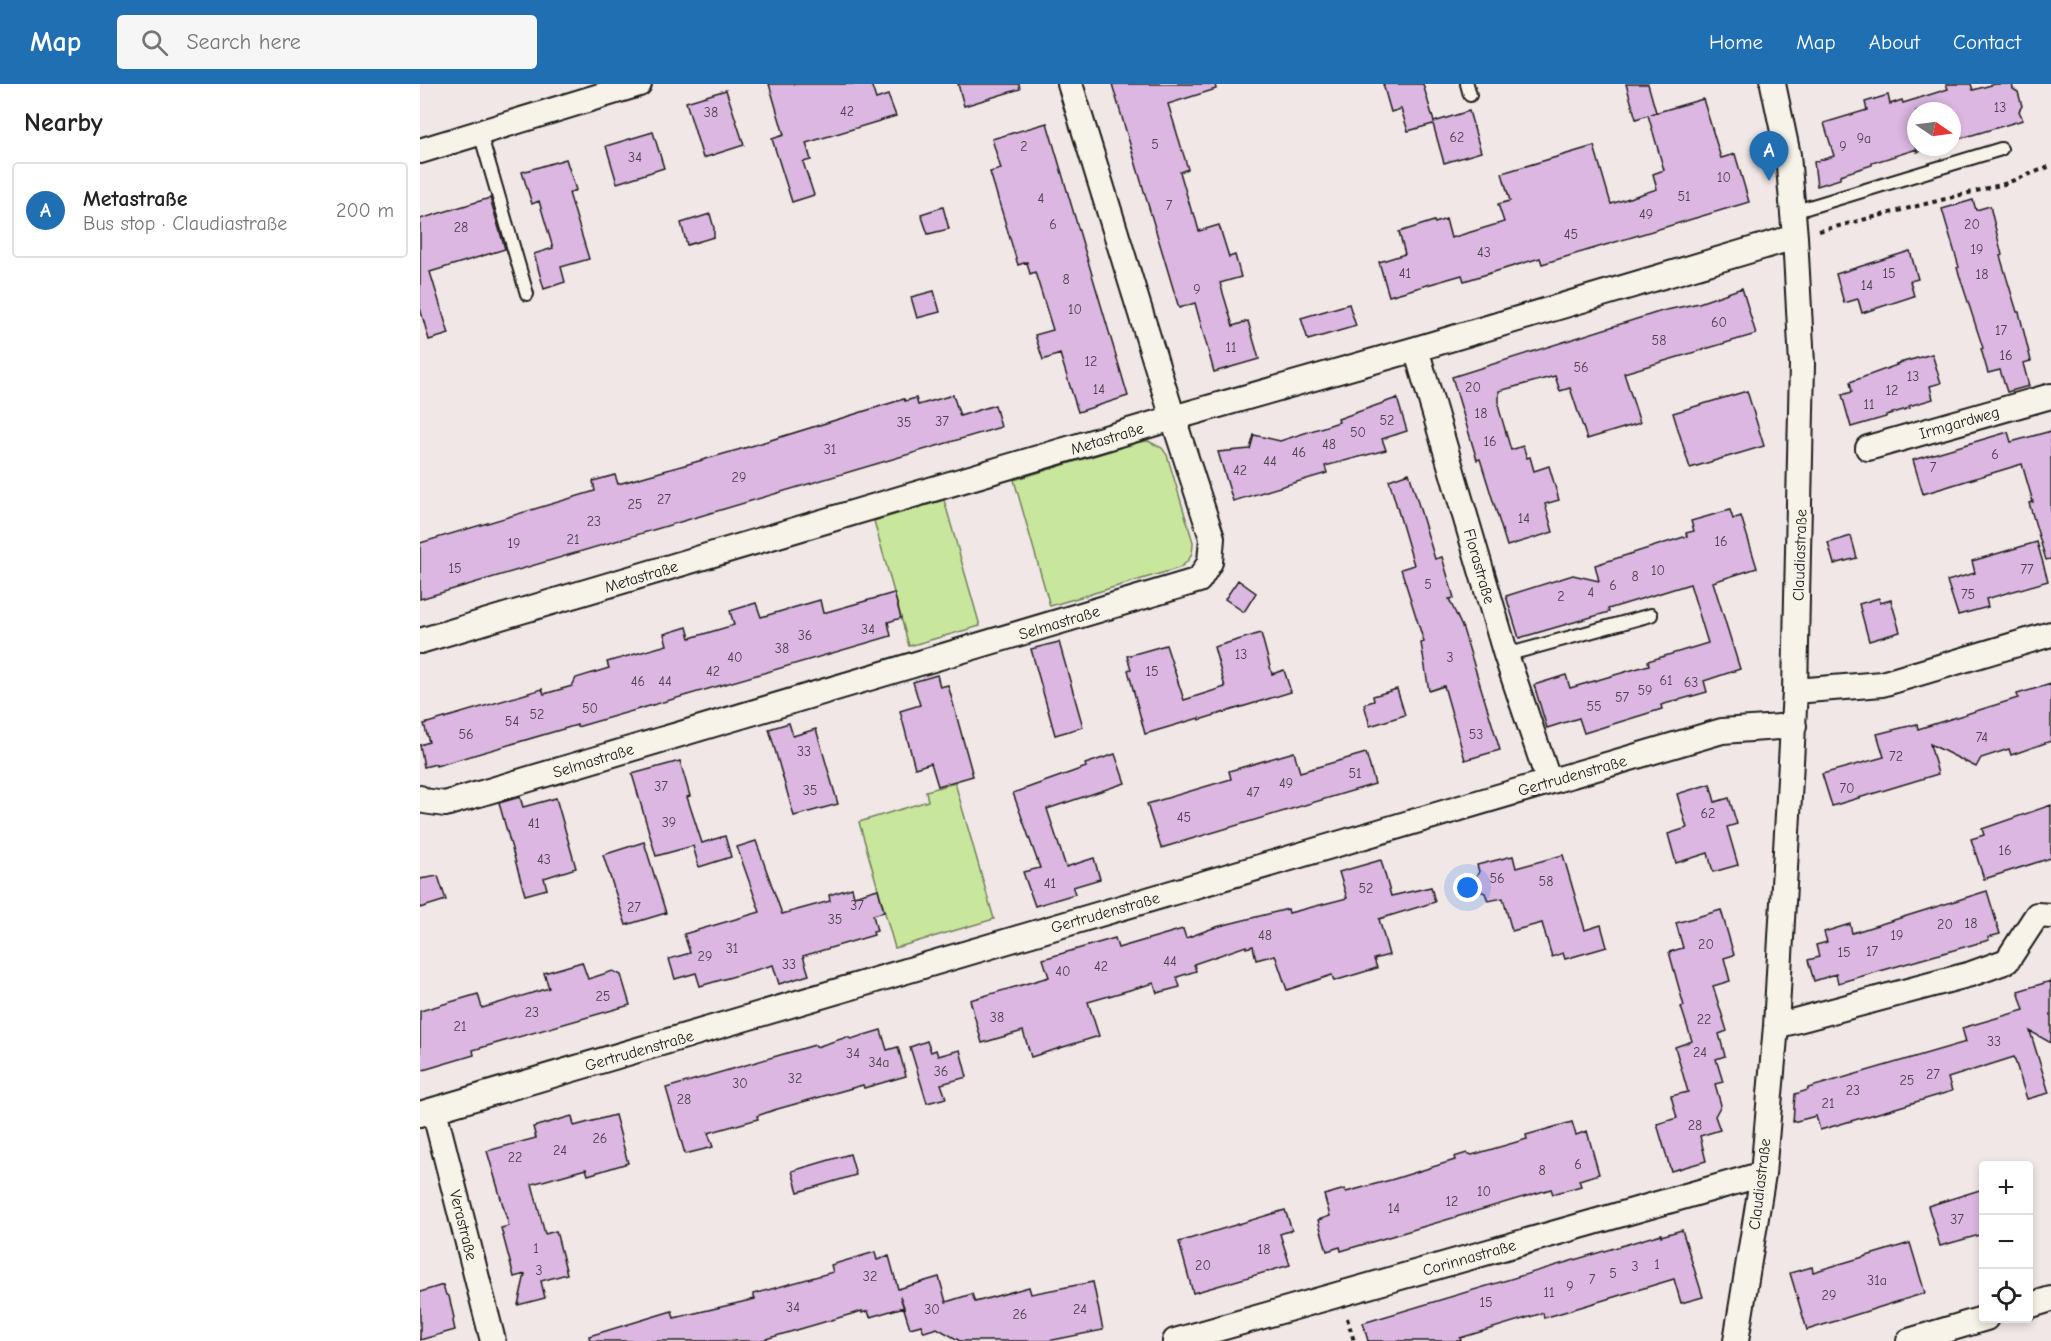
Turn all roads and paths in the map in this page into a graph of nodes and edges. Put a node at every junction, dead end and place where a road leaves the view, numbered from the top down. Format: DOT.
graph roads {
  1 [pos="639,84"];
  2 [pos="1070,84"];
  3 [pos="1773,84"];
  4 [pos="480,133"];
  5 [pos="2001,149"];
  6 [pos="420,152"];
  7 [pos="2051,166"];
  8 [pos="1793,212"];
  9 [pos="1795,237"];
  10 [pos="527,294"];
  11 [pos="1416,349"];
  12 [pos="2051,396"];
  13 [pos="1173,418"];
  14 [pos="1868,448"];
  15 [pos="1651,615"];
  16 [pos="2051,634"];
  17 [pos="420,641"];
  18 [pos="1506,655"];
  19 [pos="1796,691"];
  20 [pos="1794,726"];
  21 [pos="1549,782"];
  22 [pos="420,798"];
  23 [pos="2051,916"];
  24 [pos="1776,1026"];
  25 [pos="427,1112"];
  26 [pos="1762,1174"];
  27 [pos="2051,1299"];
  28 [pos="2033,1304"];
  29 [pos="1979,1322"];
  30 [pos="1954,1335"];
  31 [pos="493,1341"];
  32 [pos="1174,1341"];
  33 [pos="1736,1341"];
  34 [pos="1909,1341"];
  1 -- 4 [label="street"];
  2 -- 13 [label="street, Selmastraße"];
  3 -- 8 [label="street, Claudiastraße"];
  4 -- 6 [label="street"];
  4 -- 10 [label="lane"];
  5 -- 8 [label="lane"];
  7 -- 9 [label="path"];
  8 -- 9 [label="street, Claudiastraße"];
  9 -- 11 [label="street, Metastraße"];
  9 -- 19 [label="street, Claudiastraße"];
  11 -- 13 [label="street, Metastraße"];
  11 -- 18 [label="street, Florastraße"];
  12 -- 14 [label="street, Irmgardweg"];
  13 -- 17 [label="street, Metastraße"];
  13 -- 22 [label="street, Selmastraße"];
  15 -- 18 [label="lane"];
  16 -- 19 [label="street"];
  18 -- 21 [label="street, Florastraße"];
  19 -- 20 [label="street, Claudiastraße"];
  20 -- 21 [label="street, Gertrudenstraße"];
  20 -- 24 [label="street, Claudiastraße"];
  21 -- 25 [label="street, Gertrudenstraße"];
  23 -- 24 [label="street"];
  24 -- 26 [label="street, Claudiastraße"];
  25 -- 31 [label="street, Verastraße"];
  26 -- 32 [label="street, Corinnastraße"];
  26 -- 33 [label="street, Claudiastraße"];
  27 -- 28 [label="street"];
  29 -- 30 [label="street"];
  30 -- 34 [label="street"];
}
